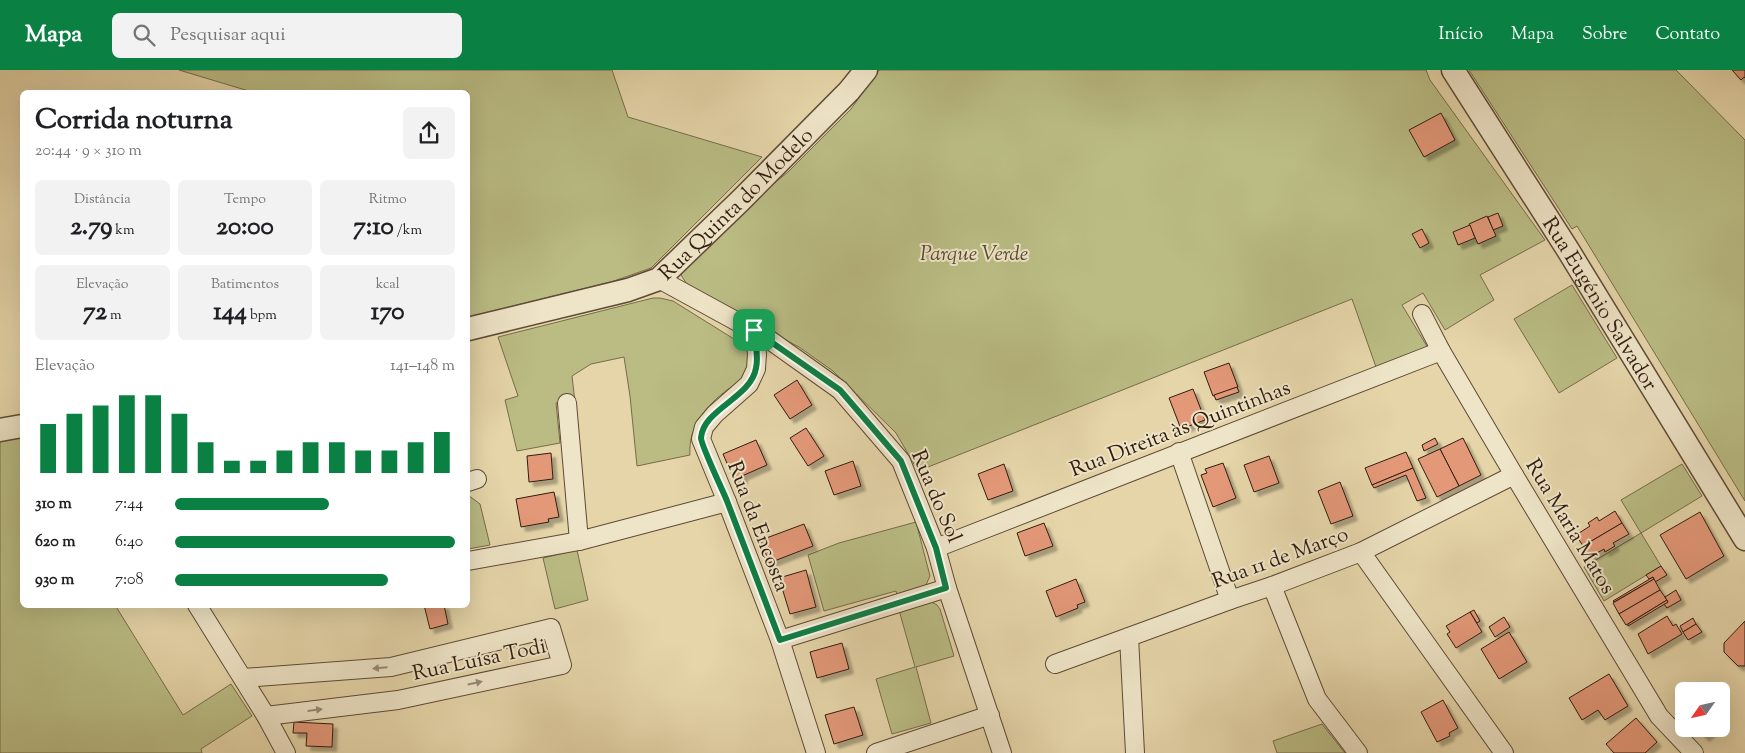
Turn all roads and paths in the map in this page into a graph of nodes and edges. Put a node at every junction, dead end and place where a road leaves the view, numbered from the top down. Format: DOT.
graph roads {
  1 [pos="866,70"];
  2 [pos="1453,70"];
  3 [pos="659,280"];
  4 [pos="1422,314"];
  5 [pos="470,329"];
  6 [pos="754,330"];
  7 [pos="1441,351"];
  8 [pos="567,403"];
  9 [pos="20,426"];
  10 [pos="0,430"];
  11 [pos="1179,452"];
  12 [pos="1514,475"];
  13 [pos="727,502"];
  14 [pos="1745,539"];
  15 [pos="579,541"];
  16 [pos="936,548"];
  17 [pos="1361,552"];
  18 [pos="470,561"];
  19 [pos="1272,586"];
  20 [pos="946,588"];
  21 [pos="1230,600"];
  22 [pos="199,608"];
  23 [pos="1129,636"];
  24 [pos="780,640"];
  25 [pos="1055,664"];
  26 [pos="243,678"];
  27 [pos="990,715"];
  28 [pos="266,716"];
  29 [pos="286,753"];
  30 [pos="816,753"];
  31 [pos="876,753"];
  32 [pos="1002,753"];
  33 [pos="1135,753"];
  34 [pos="1358,753"];
  35 [pos="1504,753"];
  36 [pos="1694,753"];
  1 -- 3 [label="street, Rua Quinta do Modelo"];
  2 -- 14 [label="street, Rua Eugénio Salvador"];
  3 -- 5 [label="street, Rua Quinta do Modelo"];
  3 -- 6 [label="street, Rua do Sol"];
  4 -- 7 [label="street, Rua Maria Matos"];
  6 -- 13 [label="street, Rua da Encosta"];
  6 -- 16 [label="street, Rua do Sol"];
  7 -- 11 [label="street, Rua Direita às Quintinhas"];
  7 -- 12 [label="street, Rua Maria Matos"];
  8 -- 15 [label="street"];
  9 -- 10 [label="street"];
  11 -- 16 [label="street, Rua Direita às Quintinhas"];
  11 -- 21 [label="street"];
  12 -- 17 [label="street, Rua 11 de Março"];
  12 -- 36 [label="street, Rua Maria Matos"];
  13 -- 15 [label="street"];
  13 -- 24 [label="street, Rua da Encosta"];
  15 -- 18 [label="street"];
  16 -- 20 [label="street, Rua do Sol"];
  17 -- 19 [label="street, Rua 11 de Março"];
  17 -- 35 [label="street"];
  19 -- 21 [label="street, Rua 11 de Março"];
  19 -- 34 [label="street"];
  20 -- 24 [label="street"];
  20 -- 27 [label="street, Rua do Sol"];
  21 -- 23 [label="street, Rua 11 de Março"];
  22 -- 26 [label="street"];
  23 -- 25 [label="street, Rua 11 de Março"];
  23 -- 33 [label="street"];
  24 -- 30 [label="street, Rua da Encosta"];
  26 -- 28 [label="street"];
  28 -- 26 [label="street, Rua Luísa Todi, one-way"];
  27 -- 31 [label="street"];
  27 -- 32 [label="street, Rua do Sol"];
  28 -- 29 [label="street"];
}
